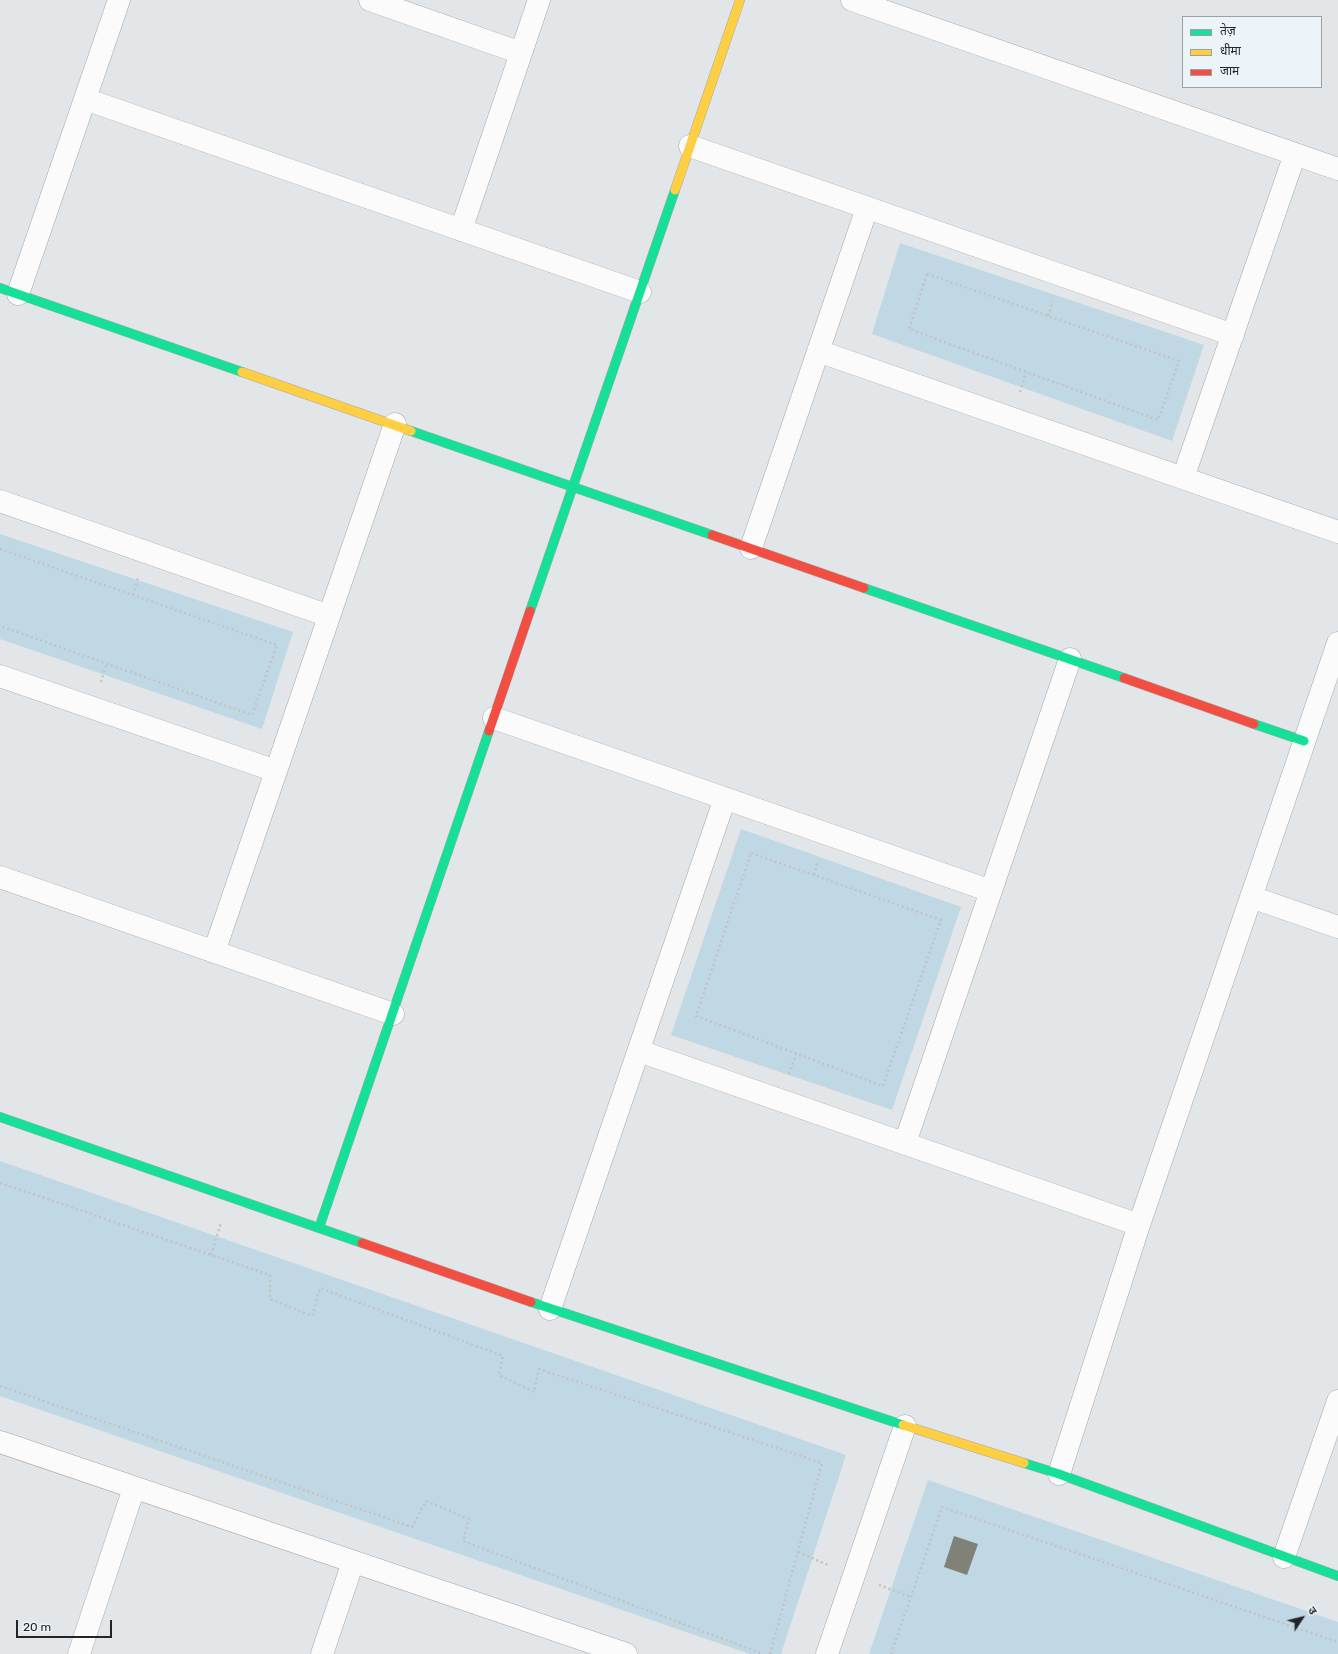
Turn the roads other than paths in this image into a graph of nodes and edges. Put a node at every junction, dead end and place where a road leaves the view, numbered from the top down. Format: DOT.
graph roads {
  1 [pos="119,0"];
  2 [pos="370,0"];
  3 [pos="539,0"];
  4 [pos="740,0"];
  5 [pos="852,0"];
  6 [pos="521,53"];
  7 [pos="85,99"];
  8 [pos="690,146"];
  9 [pos="1295,154"];
  10 [pos="1338,169"];
  11 [pos="867,208"];
  12 [pos="461,230"];
  13 [pos="9,291"];
  14 [pos="640,292"];
  15 [pos="1232,335"];
  16 [pos="818,351"];
  17 [pos="395,424"];
  18 [pos="1184,478"];
  19 [pos="573,487"];
  20 [pos="0,501"];
  21 [pos="1338,532"];
  22 [pos="751,548"];
  23 [pos="329,616"];
  24 [pos="1338,643"];
  25 [pos="1070,660"];
  26 [pos="0,676"];
  27 [pos="494,718"];
  28 [pos="1304,741"];
  29 [pos="276,771"];
  30 [pos="725,798"];
  31 [pos="0,877"];
  32 [pos="991,891"];
  33 [pos="1251,897"];
  34 [pos="1338,927"];
  35 [pos="214,952"];
  36 [pos="392,1014"];
  37 [pos="639,1051"];
  38 [pos="0,1117"];
  39 [pos="904,1143"];
  40 [pos="1139,1225"];
  41 [pos="319,1228"];
  42 [pos="550,1309"];
  43 [pos="1338,1401"];
  44 [pos="905,1426"];
  45 [pos="0,1442"];
  46 [pos="1060,1474"];
  47 [pos="134,1488"];
  48 [pos="1284,1557"];
  49 [pos="353,1562"];
  50 [pos="1338,1576"];
  51 [pos="79,1654"];
  52 [pos="322,1654"];
  53 [pos="626,1654"];
  54 [pos="827,1654"];
  1 -- 7 [label="street"];
  2 -- 6 [label="street"];
  3 -- 6 [label="street"];
  4 -- 8 [label="street"];
  5 -- 9 [label="street"];
  6 -- 12 [label="street"];
  7 -- 12 [label="street"];
  7 -- 13 [label="street"];
  8 -- 11 [label="street"];
  8 -- 14 [label="street"];
  9 -- 10 [label="street"];
  9 -- 15 [label="street"];
  11 -- 15 [label="street"];
  11 -- 16 [label="street"];
  12 -- 14 [label="street"];
  13 -- 17 [label="street"];
  14 -- 19 [label="street"];
  15 -- 18 [label="street"];
  16 -- 18 [label="street"];
  16 -- 22 [label="street"];
  17 -- 19 [label="street"];
  17 -- 23 [label="street"];
  18 -- 21 [label="street"];
  19 -- 22 [label="street"];
  19 -- 27 [label="street"];
  20 -- 23 [label="street"];
  22 -- 25 [label="street"];
  23 -- 29 [label="street"];
  24 -- 28 [label="street"];
  25 -- 28 [label="street"];
  25 -- 32 [label="street"];
  26 -- 29 [label="street"];
  27 -- 30 [label="street"];
  27 -- 36 [label="street"];
  28 -- 33 [label="street"];
  29 -- 35 [label="street"];
  30 -- 32 [label="street"];
  30 -- 37 [label="street"];
  31 -- 35 [label="street"];
  32 -- 39 [label="street"];
  33 -- 34 [label="street"];
  33 -- 40 [label="street"];
  35 -- 36 [label="street"];
  36 -- 41 [label="street"];
  37 -- 39 [label="street"];
  37 -- 42 [label="street"];
  38 -- 41 [label="street"];
  39 -- 40 [label="street"];
  40 -- 46 [label="street"];
  41 -- 42 [label="street"];
  42 -- 44 [label="street"];
  43 -- 48 [label="street"];
  44 -- 46 [label="street"];
  44 -- 54 [label="street"];
  45 -- 47 [label="street"];
  46 -- 48 [label="street"];
  47 -- 49 [label="street"];
  47 -- 51 [label="street"];
  48 -- 50 [label="street"];
  49 -- 52 [label="street"];
  49 -- 53 [label="street"];
}
